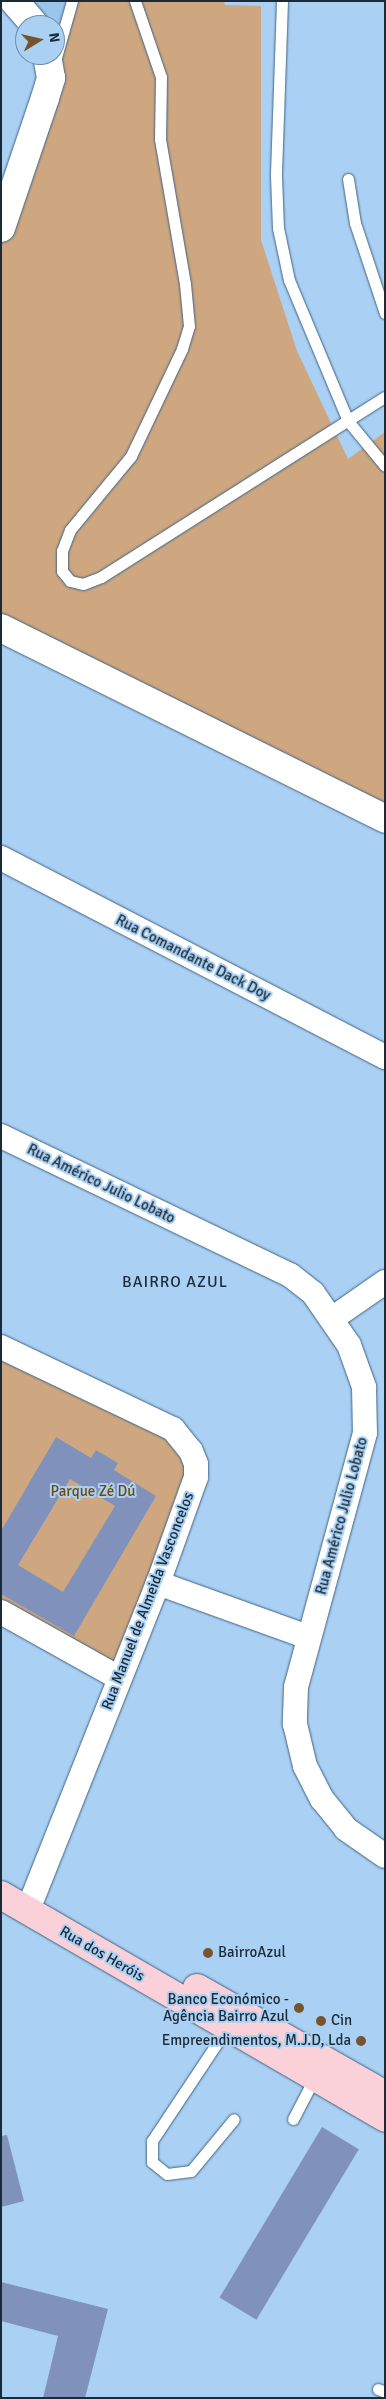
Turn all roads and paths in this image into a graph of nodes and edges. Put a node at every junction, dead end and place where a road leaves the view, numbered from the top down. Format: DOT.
graph roads {
  1 [pos="14,1"];
  2 [pos="72,1"];
  3 [pos="135,1"];
  4 [pos="282,1"];
  5 [pos="26,15"];
  6 [pos="49,66"];
  7 [pos="348,179"];
  8 [pos="1,228"];
  9 [pos="385,313"];
  10 [pos="385,397"];
  11 [pos="348,421"];
  12 [pos="385,466"];
  13 [pos="1,628"];
  14 [pos="385,819"];
  15 [pos="1,858"];
  16 [pos="385,1057"];
  17 [pos="1,1136"];
  18 [pos="385,1282"];
  19 [pos="333,1318"];
  20 [pos="1,1347"];
  21 [pos="158,1583"];
  22 [pos="1,1612"];
  23 [pos="308,1637"];
  24 [pos="119,1678"];
  25 [pos="385,1856"];
  26 [pos="1,1878"];
  27 [pos="1,1896"];
  28 [pos="33,1897"];
  29 [pos="227,2028"];
  30 [pos="315,2077"];
  31 [pos="385,2095"];
  32 [pos="385,2118"];
  33 [pos="234,2119"];
  34 [pos="293,2119"];
  1 -- 5 [label="street"];
  2 -- 6 [label="lane"];
  3 -- 11 [label="lane"];
  4 -- 11 [label="lane"];
  6 -- 8 [label="street"];
  7 -- 9 [label="lane"];
  10 -- 11 [label="lane"];
  11 -- 12 [label="lane"];
  13 -- 14 [label="street"];
  15 -- 16 [label="street, Rua Comandante Dack Doy"];
  17 -- 19 [label="street, Rua Américo Julio Lobato"];
  18 -- 19 [label="street"];
  19 -- 23 [label="street, Rua Américo Julio Lobato"];
  20 -- 21 [label="street, Rua Manuel de Almeida Vasconcelos"];
  21 -- 23 [label="street"];
  21 -- 24 [label="street, Rua Manuel de Almeida Vasconcelos"];
  22 -- 24 [label="street"];
  23 -- 25 [label="street, Rua Américo Julio Lobato"];
  24 -- 28 [label="street, Rua Manuel de Almeida Vasconcelos"];
  26 -- 28 [label="main road, Rua dos Heróis"];
  27 -- 29 [label="main road, Rua dos Heróis"];
  28 -- 31 [label="main road, Rua dos Heróis"];
  29 -- 30 [label="main road, Rua dos Heróis"];
  29 -- 33 [label="lane"];
  30 -- 32 [label="main road, Rua dos Heróis"];
  30 -- 34 [label="lane"];
}
